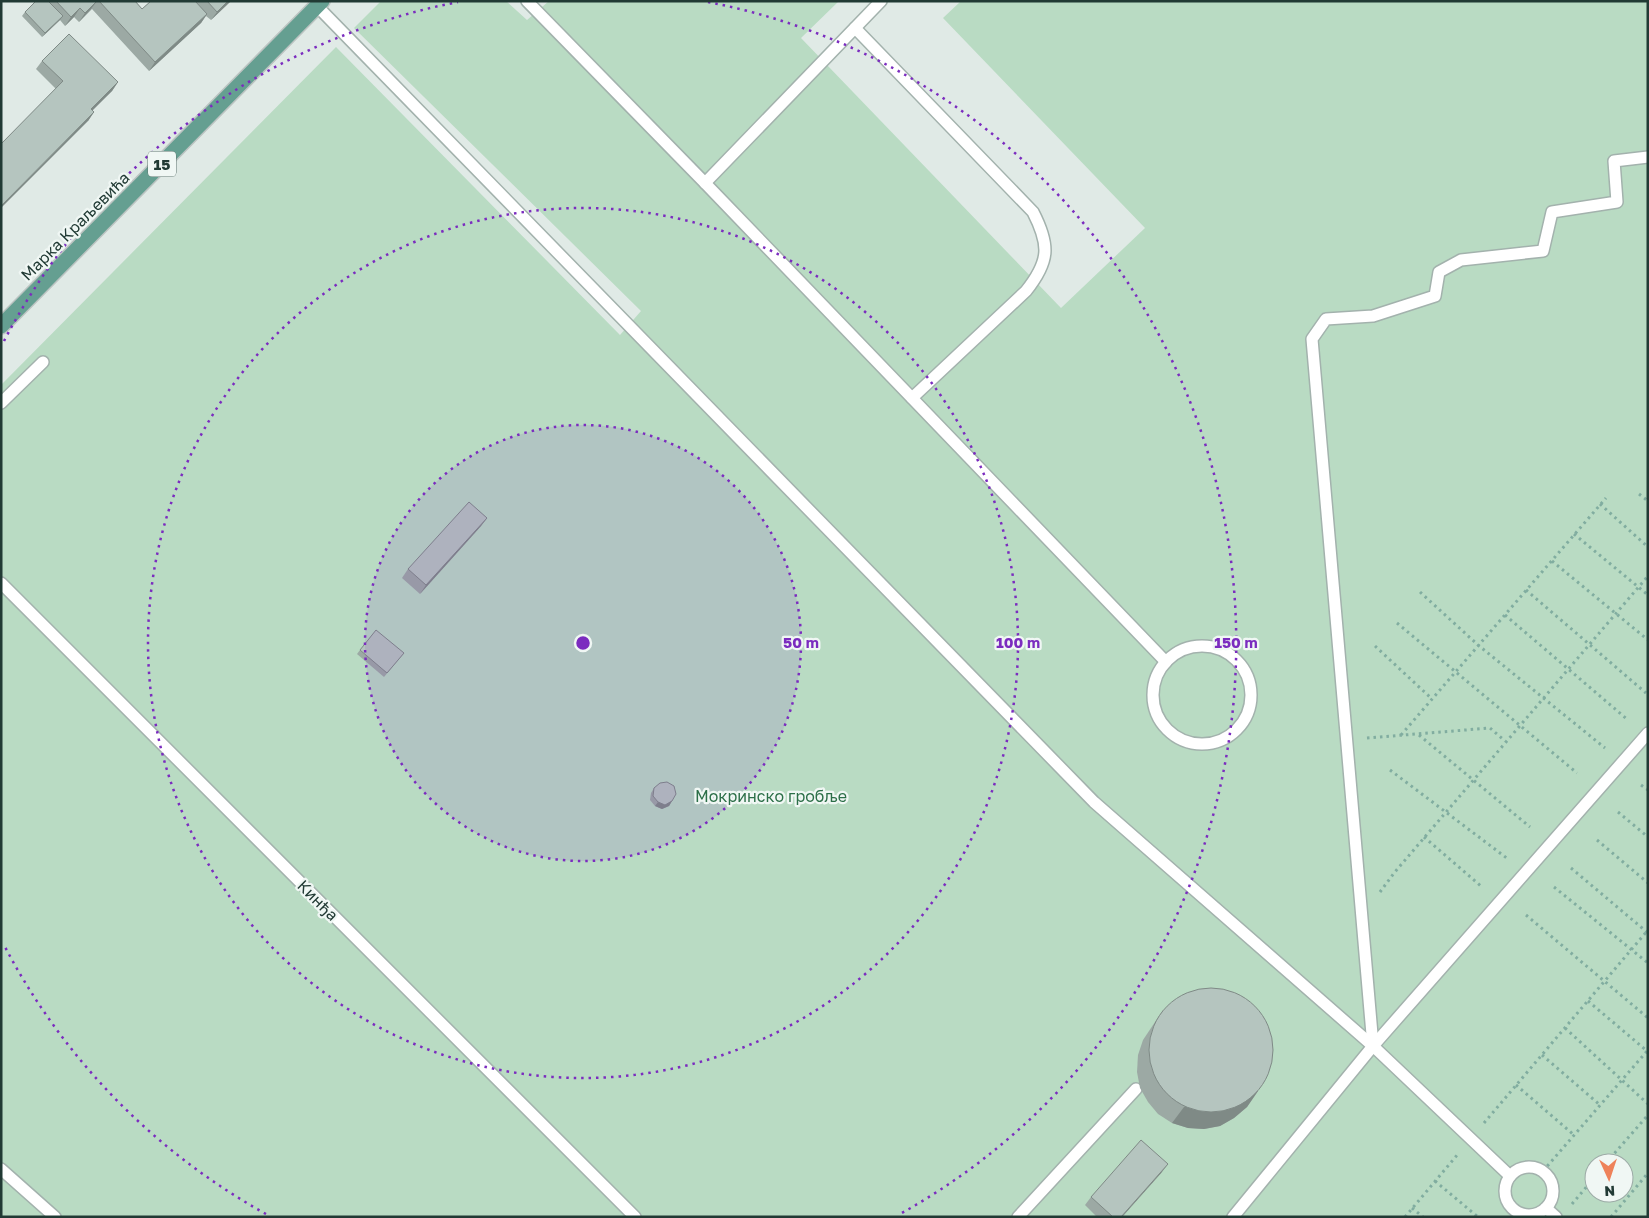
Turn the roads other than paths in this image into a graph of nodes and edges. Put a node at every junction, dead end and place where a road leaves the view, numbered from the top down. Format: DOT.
graph roads {
  1 [pos="526,1"];
  2 [pos="881,1"];
  3 [pos="319,4"];
  4 [pos="854,28"];
  5 [pos="1648,157"];
  6 [pos="705,183"];
  7 [pos="1,326"];
  8 [pos="43,362"];
  9 [pos="912,398"];
  10 [pos="1,403"];
  11 [pos="1,583"];
  12 [pos="1166,662"];
  13 [pos="1648,733"];
  14 [pos="1372,1046"];
  15 [pos="1136,1089"];
  16 [pos="1,1169"];
  17 [pos="1510,1176"];
  18 [pos="1546,1208"];
  19 [pos="1516,1214"];
  20 [pos="1561,1214"];
  21 [pos="55,1217"];
  22 [pos="635,1217"];
  23 [pos="1018,1217"];
  24 [pos="1233,1217"];
  1 -- 6 [label="lane"];
  2 -- 4 [label="lane"];
  3 -- 7 [label="main road, Марка Краљевића / 15"];
  3 -- 14 [label="lane"];
  4 -- 6 [label="lane"];
  4 -- 9 [label="lane"];
  5 -- 14 [label="lane"];
  6 -- 9 [label="lane"];
  8 -- 10 [label="lane"];
  9 -- 12 [label="lane"];
  11 -- 22 [label="lane, Кинђа"];
  12 -- 12 [label="lane"];
  13 -- 14 [label="lane"];
  14 -- 17 [label="lane"];
  14 -- 24 [label="lane"];
  15 -- 23 [label="lane"];
  16 -- 21 [label="lane"];
  17 -- 18 [label="lane"];
  17 -- 19 [label="lane"];
  18 -- 19 [label="lane"];
  18 -- 20 [label="lane"];
}
